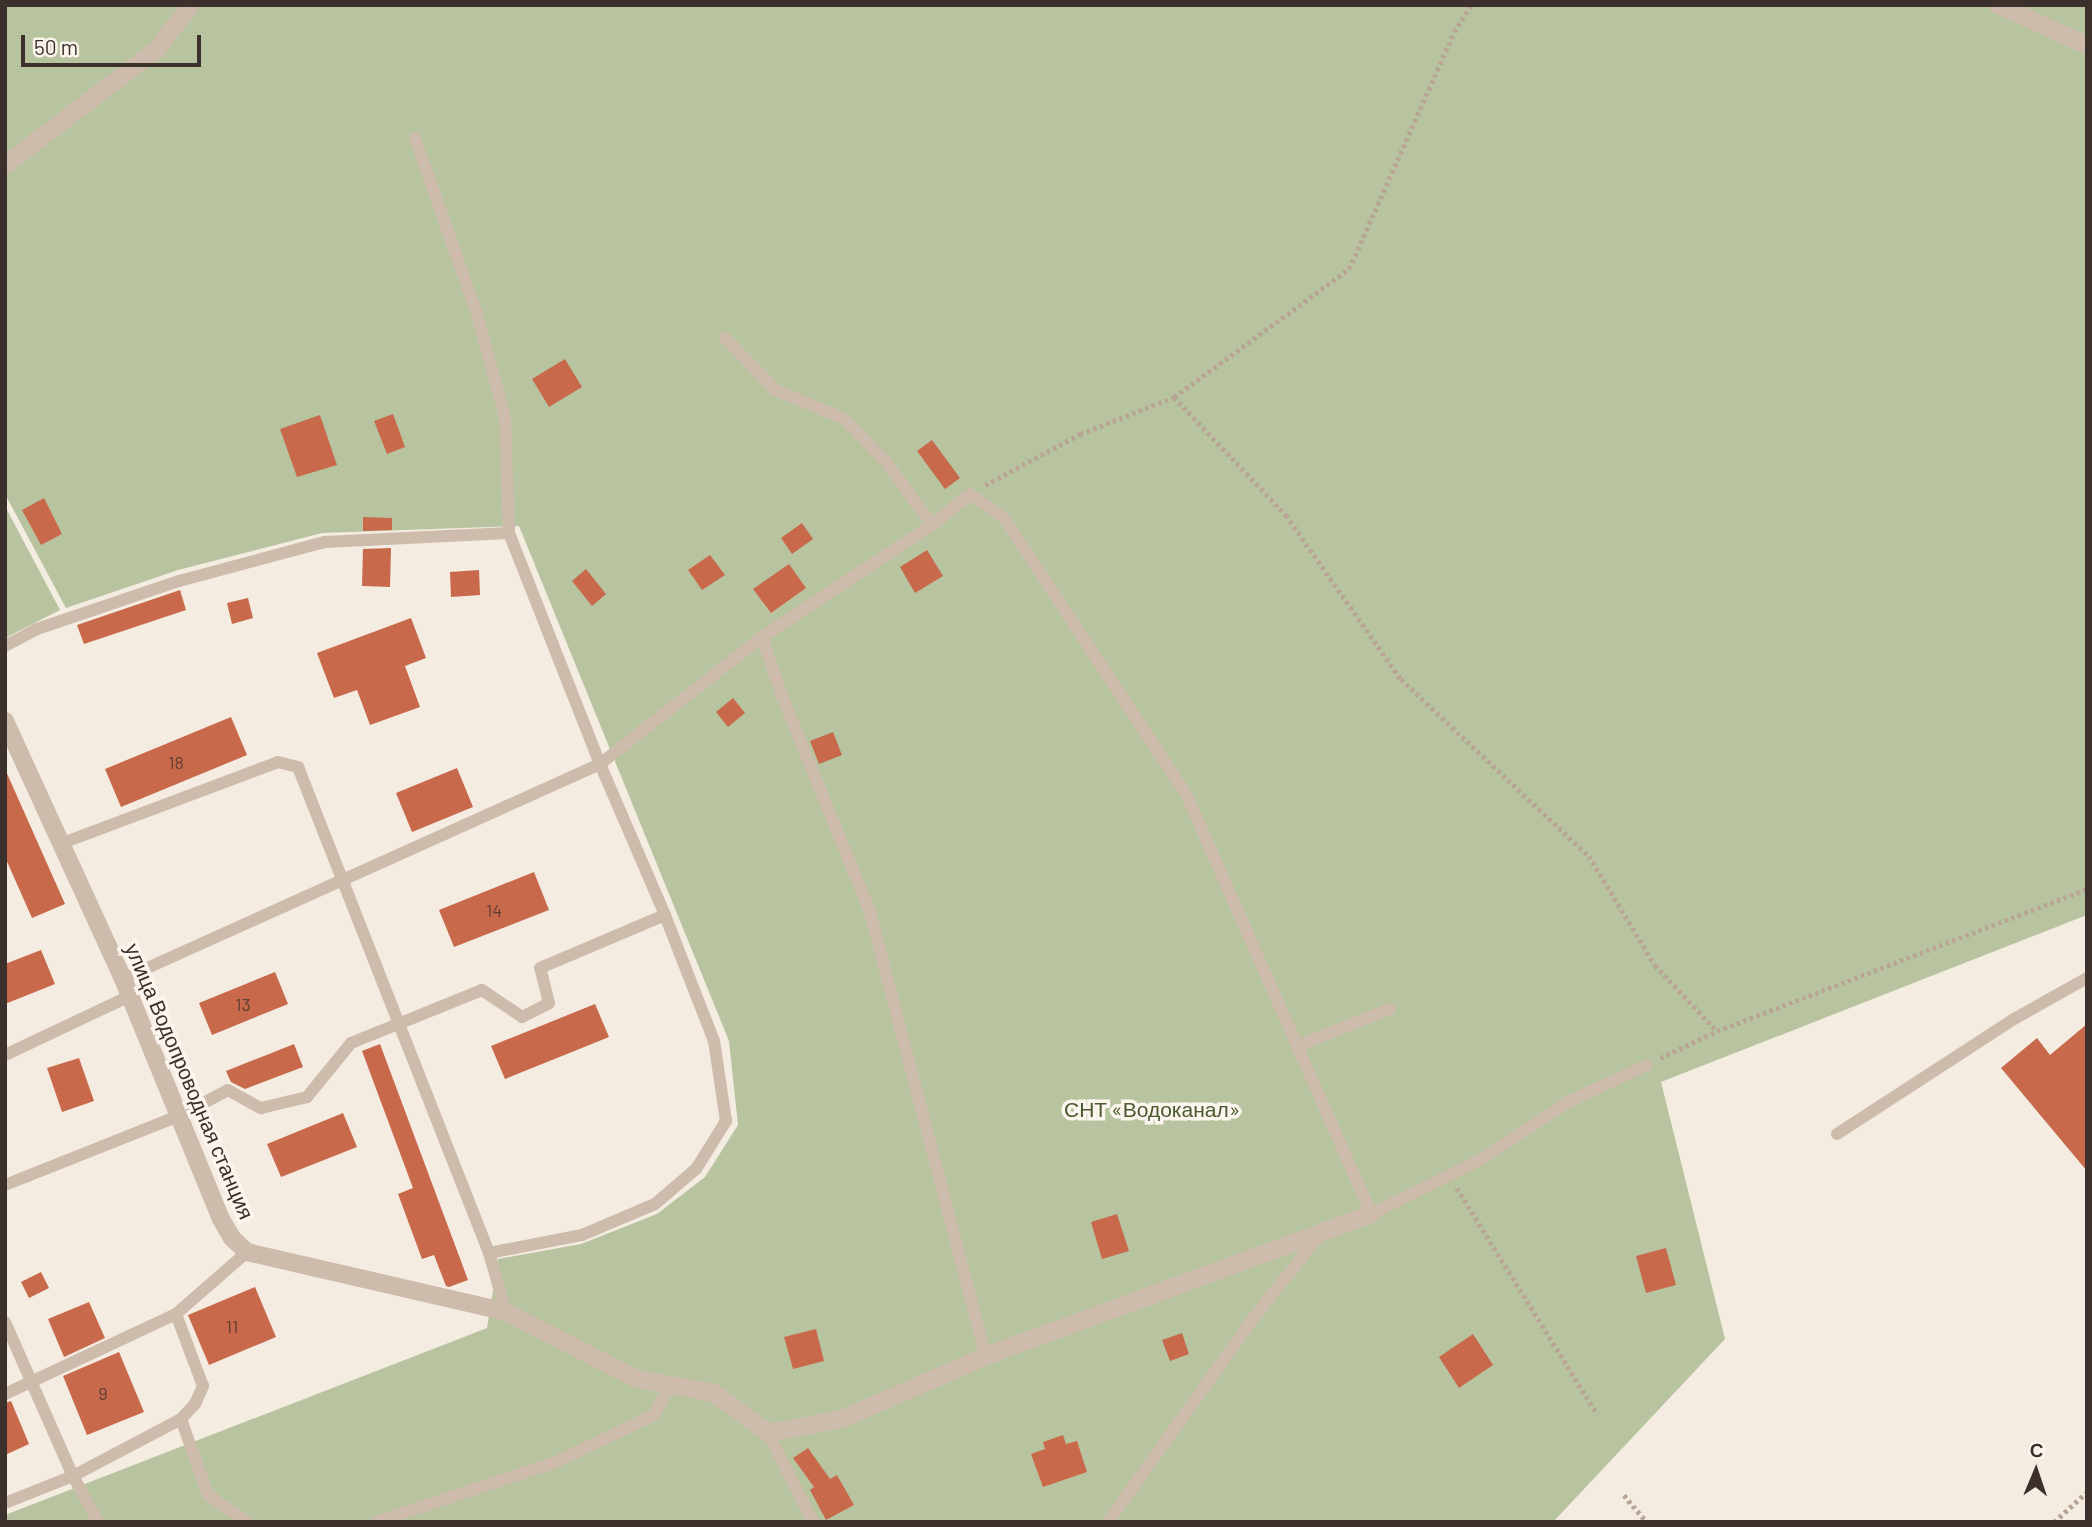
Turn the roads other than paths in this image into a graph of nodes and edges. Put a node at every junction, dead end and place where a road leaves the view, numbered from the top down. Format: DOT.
graph roads {
  1 [pos="191,5"];
  2 [pos="1997,5"];
  3 [pos="2087,45"];
  4 [pos="415,138"];
  5 [pos="5,165"];
  6 [pos="725,338"];
  7 [pos="932,525"];
  8 [pos="509,533"];
  9 [pos="762,637"];
  10 [pos="5,646"];
  11 [pos="5,721"];
  12 [pos="600,764"];
  13 [pos="60,844"];
  14 [pos="339,879"];
  15 [pos="665,915"];
  16 [pos="2087,978"];
  17 [pos="122,979"];
  18 [pos="130,996"];
  19 [pos="1390,1009"];
  20 [pos="398,1021"];
  21 [pos="1297,1046"];
  22 [pos="5,1055"];
  23 [pos="1647,1065"];
  24 [pos="181,1115"];
  25 [pos="1837,1133"];
  26 [pos="5,1185"];
  27 [pos="1371,1214"];
  28 [pos="1324,1230"];
  29 [pos="247,1252"];
  30 [pos="489,1254"];
  31 [pos="506,1312"];
  32 [pos="176,1314"];
  33 [pos="5,1322"];
  34 [pos="986,1356"];
  35 [pos="30,1384"];
  36 [pos="670,1385"];
  37 [pos="5,1394"];
  38 [pos="181,1419"];
  39 [pos="768,1433"];
  40 [pos="73,1476"];
  41 [pos="5,1503"];
  42 [pos="98,1522"];
  43 [pos="247,1522"];
  44 [pos="376,1522"];
  45 [pos="813,1522"];
  46 [pos="1108,1522"];
  1 -- 5 [label="street"];
  2 -- 3 [label="street"];
  4 -- 8 [label="lane"];
  6 -- 7 [label="lane"];
  7 -- 9 [label="lane"];
  7 -- 21 [label="lane"];
  8 -- 10 [label="lane"];
  8 -- 12 [label="lane"];
  9 -- 12 [label="lane"];
  9 -- 34 [label="lane"];
  11 -- 13 [label="street, улица Водопроводная станция"];
  12 -- 14 [label="lane"];
  12 -- 15 [label="lane"];
  13 -- 14 [label="lane"];
  13 -- 17 [label="street, улица Водопроводная станция"];
  14 -- 17 [label="lane"];
  14 -- 20 [label="lane"];
  15 -- 20 [label="lane"];
  15 -- 30 [label="lane"];
  16 -- 25 [label="lane"];
  17 -- 18 [label="street, улица Водопроводная станция"];
  18 -- 22 [label="lane"];
  18 -- 24 [label="street, улица Водопроводная станция"];
  19 -- 21 [label="lane"];
  20 -- 24 [label="lane"];
  20 -- 30 [label="lane"];
  21 -- 27 [label="lane"];
  23 -- 27 [label="lane"];
  24 -- 26 [label="lane"];
  24 -- 29 [label="street, улица Водопроводная станция"];
  27 -- 28 [label="street"];
  28 -- 34 [label="street"];
  28 -- 46 [label="lane"];
  29 -- 31 [label="street, улица Водопроводная станция"];
  29 -- 32 [label="lane"];
  30 -- 31 [label="lane"];
  31 -- 36 [label="street, улица Водопроводная станция"];
  32 -- 35 [label="lane"];
  32 -- 38 [label="lane"];
  33 -- 35 [label="lane"];
  34 -- 39 [label="street"];
  35 -- 37 [label="lane"];
  35 -- 40 [label="lane"];
  36 -- 39 [label="street, улица Водопроводная станция"];
  36 -- 44 [label="lane"];
  38 -- 40 [label="lane"];
  38 -- 43 [label="lane"];
  39 -- 45 [label="lane"];
  40 -- 41 [label="lane"];
  40 -- 42 [label="lane"];
}
